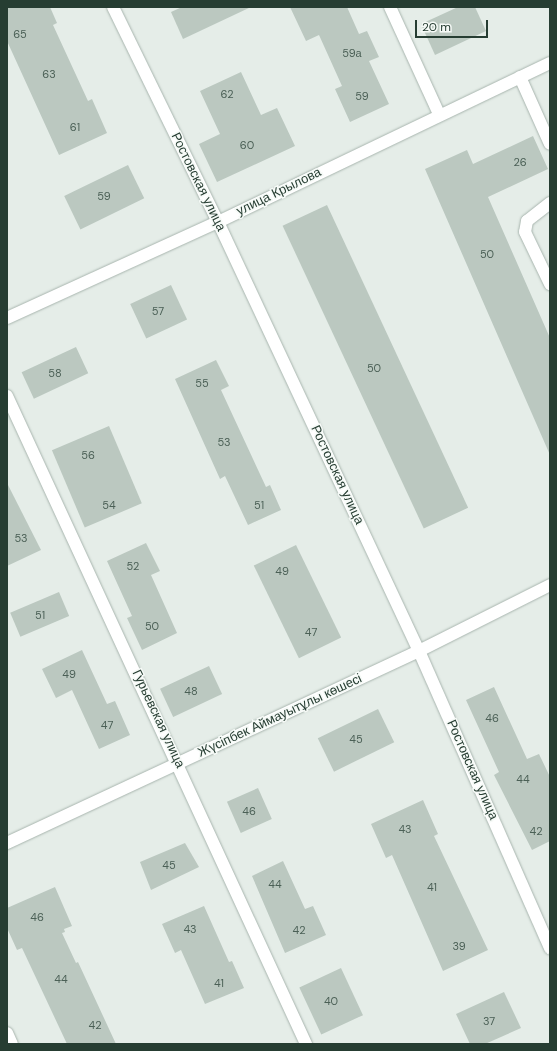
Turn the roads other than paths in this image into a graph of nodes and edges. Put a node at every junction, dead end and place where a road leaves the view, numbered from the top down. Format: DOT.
graph roads {
  1 [pos="113,7"];
  2 [pos="390,7"];
  3 [pos="550,63"];
  4 [pos="520,77"];
  5 [pos="439,114"];
  6 [pos="550,144"];
  7 [pos="550,203"];
  8 [pos="218,222"];
  9 [pos="550,284"];
  10 [pos="7,318"];
  11 [pos="7,396"];
  12 [pos="550,585"];
  13 [pos="419,651"];
  14 [pos="178,764"];
  15 [pos="7,843"];
  16 [pos="550,948"];
  17 [pos="7,1034"];
  18 [pos="12,1044"];
  19 [pos="306,1044"];
  1 -- 8 [label="street, Ростовская улица"];
  2 -- 5 [label="street"];
  3 -- 4 [label="street, улица Крылова"];
  4 -- 5 [label="street, улица Крылова"];
  4 -- 6 [label="street"];
  5 -- 8 [label="street, улица Крылова"];
  7 -- 9 [label="street"];
  8 -- 10 [label="street, улица Крылова"];
  8 -- 13 [label="street, Ростовская улица"];
  11 -- 14 [label="street, Гурьевская улица"];
  12 -- 13 [label="street, Жүсіпбек Аймауытұлы көшесі"];
  13 -- 14 [label="street, Жүсіпбек Аймауытұлы көшесі"];
  13 -- 16 [label="street, Ростовская улица"];
  14 -- 15 [label="street, Жүсіпбек Аймауытұлы көшесі"];
  14 -- 19 [label="street, Гурьевская улица"];
  17 -- 18 [label="street"];
}
